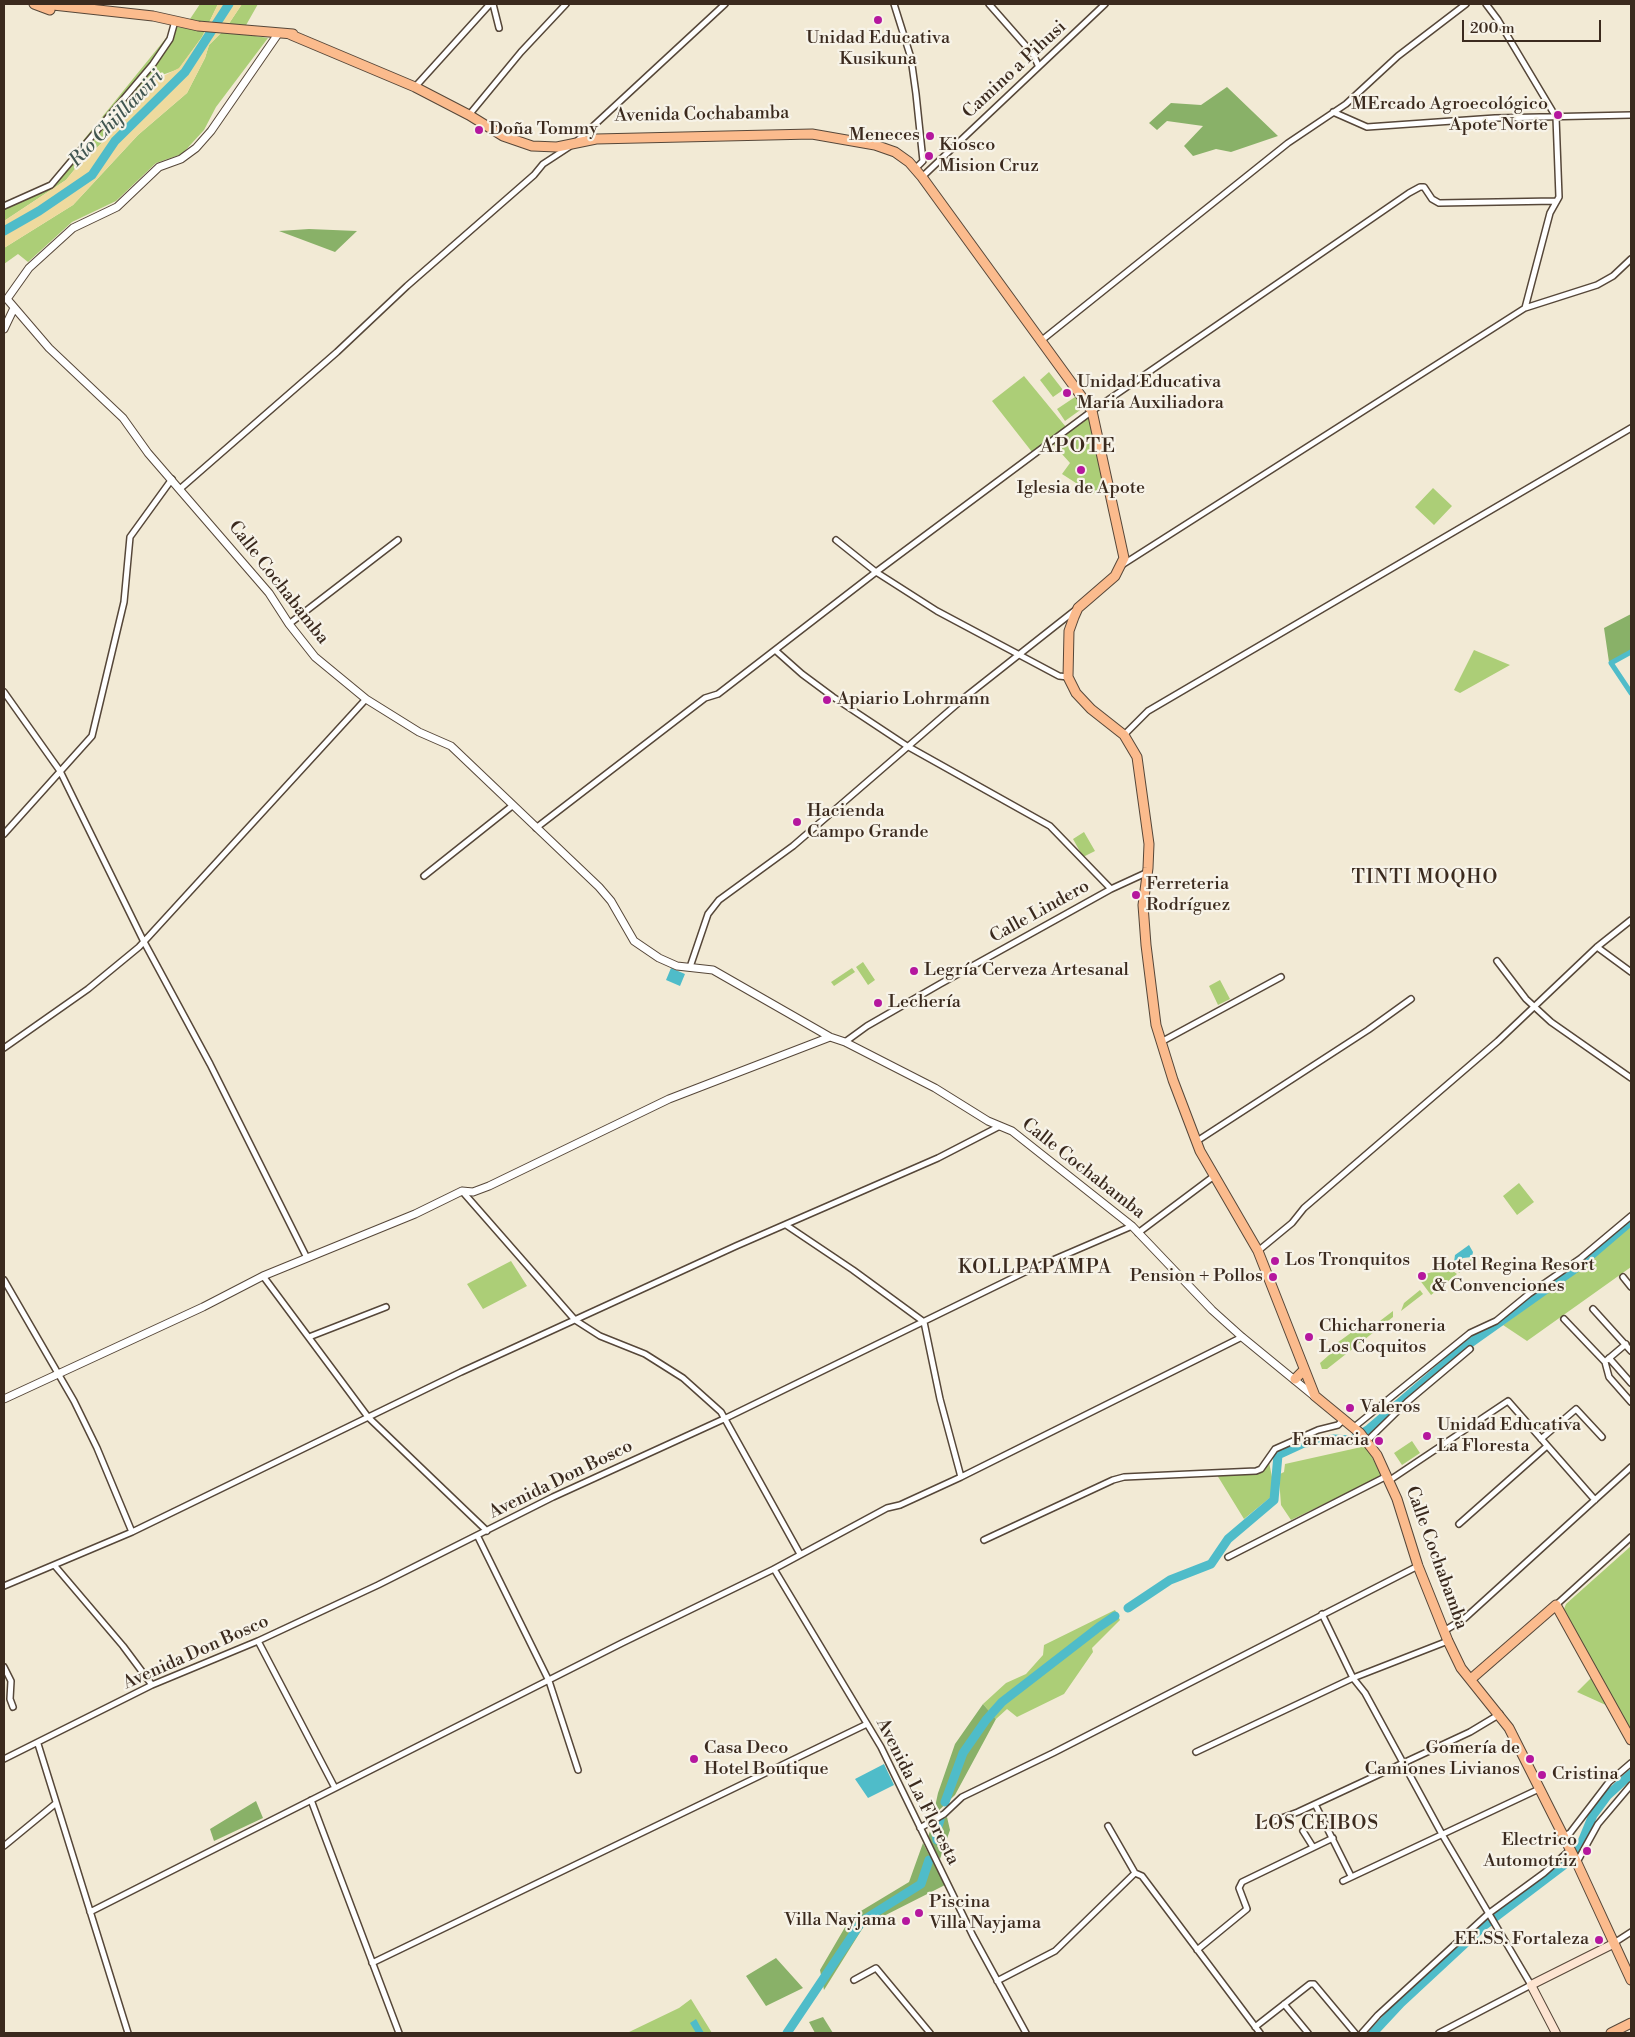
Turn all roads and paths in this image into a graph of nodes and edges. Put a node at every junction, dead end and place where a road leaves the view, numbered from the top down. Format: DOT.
graph roads {
  1 [pos="34,4"];
  2 [pos="44,4"];
  3 [pos="491,4"];
  4 [pos="566,4"];
  5 [pos="725,4"];
  6 [pos="894,4"];
  7 [pos="989,4"];
  8 [pos="1105,4"];
  9 [pos="1466,4"];
  10 [pos="1486,4"];
  11 [pos="162,19"];
  12 [pos="175,21"];
  13 [pos="499,28"];
  14 [pos="278,34"];
  15 [pos="1038,65"];
  16 [pos="416,84"];
  17 [pos="1333,112"];
  18 [pos="470,113"];
  19 [pos="1631,116"];
  20 [pos="1556,117"];
  21 [pos="580,138"];
  22 [pos="917,167"];
  23 [pos="924,175"];
  24 [pos="1556,201"];
  25 [pos="4,206"];
  26 [pos="1631,259"];
  27 [pos="5,297"];
  28 [pos="14,308"];
  29 [pos="1525,308"];
  30 [pos="4,328"];
  31 [pos="1042,340"];
  32 [pos="1092,411"];
  33 [pos="1631,428"];
  34 [pos="172,478"];
  35 [pos="181,488"];
  36 [pos="398,540"];
  37 [pos="836,540"];
  38 [pos="1122,566"];
  39 [pos="876,572"];
  40 [pos="1078,608"];
  41 [pos="289,624"];
  42 [pos="775,650"];
  43 [pos="1020,655"];
  44 [pos="1068,677"];
  45 [pos="4,692"];
  46 [pos="366,699"];
  47 [pos="1124,735"];
  48 [pos="907,746"];
  49 [pos="60,771"];
  50 [pos="512,806"];
  51 [pos="536,828"];
  52 [pos="4,834"];
  53 [pos="1148,872"];
  54 [pos="424,876"];
  55 [pos="1111,889"];
  56 [pos="1631,920"];
  57 [pos="143,940"];
  58 [pos="1596,947"];
  59 [pos="1497,961"];
  60 [pos="690,967"];
  61 [pos="1631,972"];
  62 [pos="1281,977"];
  63 [pos="1411,998"];
  64 [pos="1534,1006"];
  65 [pos="830,1037"];
  66 [pos="846,1042"];
  67 [pos="1161,1043"];
  68 [pos="4,1048"];
  69 [pos="1631,1078"];
  70 [pos="1000,1126"];
  71 [pos="1197,1141"];
  72 [pos="1214,1176"];
  73 [pos="462,1191"];
  74 [pos="1631,1216"];
  75 [pos="786,1225"];
  76 [pos="1132,1226"];
  77 [pos="1138,1233"];
  78 [pos="1258,1251"];
  79 [pos="307,1258"];
  80 [pos="263,1276"];
  81 [pos="1623,1278"];
  82 [pos="4,1280"];
  83 [pos="1631,1287"];
  84 [pos="386,1307"];
  85 [pos="1593,1309"];
  86 [pos="1564,1319"];
  87 [pos="575,1320"];
  88 [pos="924,1322"];
  89 [pos="309,1337"];
  90 [pos="1242,1337"];
  91 [pos="1626,1344"];
  92 [pos="1470,1349"];
  93 [pos="1631,1351"];
  94 [pos="1607,1360"];
  95 [pos="1304,1370"];
  96 [pos="59,1374"];
  97 [pos="1295,1379"];
  98 [pos="1631,1383"];
  99 [pos="1315,1396"];
  100 [pos="4,1399"];
  101 [pos="1631,1402"];
  102 [pos="368,1417"];
  103 [pos="726,1418"];
  104 [pos="1343,1420"];
  105 [pos="1361,1435"];
  106 [pos="1602,1437"];
  107 [pos="1541,1439"];
  108 [pos="1547,1446"];
  109 [pos="1631,1467"];
  110 [pos="961,1477"];
  111 [pos="1389,1478"];
  112 [pos="1595,1500"];
  113 [pos="1459,1524"];
  114 [pos="487,1531"];
  115 [pos="132,1532"];
  116 [pos="478,1537"];
  117 [pos="1631,1537"];
  118 [pos="984,1540"];
  119 [pos="800,1554"];
  120 [pos="1228,1557"];
  121 [pos="55,1566"];
  122 [pos="1418,1566"];
  123 [pos="774,1569"];
  124 [pos="4,1586"];
  125 [pos="1556,1605"];
  126 [pos="1322,1614"];
  127 [pos="1444,1630"];
  128 [pos="258,1641"];
  129 [pos="1448,1641"];
  130 [pos="4,1667"];
  131 [pos="1353,1678"];
  132 [pos="1470,1679"];
  133 [pos="549,1681"];
  134 [pos="152,1685"];
  135 [pos="13,1707"];
  136 [pos="1500,1714"];
  137 [pos="867,1724"];
  138 [pos="1631,1740"];
  139 [pos="38,1744"];
  140 [pos="1196,1752"];
  141 [pos="4,1759"];
  142 [pos="1403,1762"];
  143 [pos="1631,1763"];
  144 [pos="578,1770"];
  145 [pos="1631,1785"];
  146 [pos="334,1788"];
  147 [pos="1540,1790"];
  148 [pos="311,1800"];
  149 [pos="55,1804"];
  150 [pos="1315,1804"];
  151 [pos="1108,1826"];
  152 [pos="1260,1826"];
  153 [pos="920,1828"];
  154 [pos="1304,1830"];
  155 [pos="1443,1836"];
  156 [pos="1564,1837"];
  157 [pos="1333,1838"];
  158 [pos="4,1846"];
  159 [pos="1313,1847"];
  160 [pos="1573,1856"];
  161 [pos="1135,1873"];
  162 [pos="1351,1876"];
  163 [pos="1343,1881"];
  164 [pos="90,1912"];
  165 [pos="1490,1918"];
  166 [pos="1631,1932"];
  167 [pos="1613,1944"];
  168 [pos="1197,1950"];
  169 [pos="372,1963"];
  170 [pos="854,1980"];
  171 [pos="1631,1980"];
  172 [pos="997,1981"];
  173 [pos="1531,1985"];
  174 [pos="1284,2004"];
  175 [pos="1631,2022"];
  176 [pos="1255,2027"];
  177 [pos="128,2033"];
  178 [pos="399,2033"];
  179 [pos="930,2033"];
  180 [pos="1026,2033"];
  181 [pos="1260,2033"];
  182 [pos="1308,2033"];
  183 [pos="1355,2033"];
  184 [pos="1362,2033"];
  185 [pos="1439,2033"];
  186 [pos="1556,2033"];
  187 [pos="1611,2033"];
  1 -- 11 [label="main road, Avenida Cochabamba"];
  2 -- 11 [label="main road, Avenida Cochabamba"];
  3 -- 13 [label="street"];
  3 -- 16 [label="street"];
  4 -- 18 [label="street"];
  5 -- 21 [label="street"];
  6 -- 22 [label="street"];
  7 -- 15 [label="street"];
  8 -- 15 [label="street, Camino a Pihusi"];
  9 -- 17 [label="street"];
  10 -- 20 [label="street"];
  11 -- 12 [label="main road, Avenida Cochabamba"];
  12 -- 14 [label="main road, Avenida Cochabamba"];
  12 -- 25 [label="street"];
  14 -- 16 [label="main road, Avenida Cochabamba"];
  14 -- 27 [label="street"];
  15 -- 23 [label="street, Camino a Pihusi"];
  16 -- 18 [label="main road, Avenida Cochabamba"];
  17 -- 20 [label="street"];
  17 -- 31 [label="street"];
  18 -- 21 [label="main road, Avenida Cochabamba"];
  19 -- 20 [label="street"];
  20 -- 24 [label="street"];
  21 -- 22 [label="main road, Avenida Cochabamba"];
  21 -- 35 [label="street"];
  22 -- 23 [label="main road, Avenida Cochabamba"];
  23 -- 31 [label="main road, Avenida Cochabamba"];
  24 -- 29 [label="street"];
  24 -- 32 [label="street"];
  26 -- 29 [label="street"];
  27 -- 28 [label="street, Calle Cochabamba"];
  28 -- 30 [label="street"];
  28 -- 34 [label="street, Calle Cochabamba"];
  29 -- 38 [label="street"];
  31 -- 32 [label="main road, Avenida Cochabamba"];
  32 -- 38 [label="main road, Avenida Cochabamba"];
  32 -- 39 [label="street"];
  33 -- 47 [label="street"];
  34 -- 35 [label="street, Calle Cochabamba"];
  34 -- 49 [label="street"];
  35 -- 41 [label="street, Calle Cochabamba"];
  36 -- 41 [label="street"];
  37 -- 39 [label="street"];
  38 -- 40 [label="main road"];
  39 -- 42 [label="street"];
  39 -- 43 [label="street"];
  40 -- 43 [label="street"];
  40 -- 44 [label="main road"];
  41 -- 46 [label="street, Calle Cochabamba"];
  42 -- 48 [label="street"];
  42 -- 51 [label="street"];
  43 -- 44 [label="street"];
  43 -- 48 [label="street"];
  44 -- 47 [label="main road"];
  45 -- 49 [label="street"];
  46 -- 50 [label="street, Calle Cochabamba"];
  46 -- 57 [label="street"];
  47 -- 53 [label="main road"];
  48 -- 55 [label="street"];
  48 -- 60 [label="street"];
  49 -- 52 [label="street"];
  49 -- 57 [label="street"];
  50 -- 51 [label="street, Calle Cochabamba"];
  50 -- 54 [label="street"];
  51 -- 60 [label="street, Calle Cochabamba"];
  53 -- 55 [label="street, Calle Lindero"];
  53 -- 67 [label="main road"];
  55 -- 66 [label="street, Calle Lindero"];
  56 -- 58 [label="street"];
  57 -- 68 [label="street"];
  57 -- 79 [label="street"];
  58 -- 61 [label="street"];
  58 -- 64 [label="street"];
  59 -- 64 [label="street"];
  60 -- 65 [label="street, Calle Cochabamba"];
  62 -- 67 [label="street"];
  63 -- 71 [label="street"];
  64 -- 69 [label="street"];
  64 -- 78 [label="street"];
  65 -- 66 [label="street, Calle Cochabamba"];
  65 -- 73 [label="street"];
  66 -- 70 [label="street, Calle Cochabamba"];
  67 -- 71 [label="main road"];
  70 -- 75 [label="street"];
  70 -- 76 [label="street, Calle Cochabamba"];
  71 -- 72 [label="main road"];
  72 -- 77 [label="street"];
  72 -- 78 [label="main road"];
  73 -- 79 [label="street"];
  73 -- 87 [label="street"];
  74 -- 105 [label="street"];
  75 -- 87 [label="street"];
  75 -- 88 [label="street"];
  76 -- 77 [label="street, Calle Cochabamba"];
  76 -- 88 [label="street, Avenida Don Bosco"];
  77 -- 90 [label="street, Calle Cochabamba"];
  78 -- 95 [label="main road"];
  79 -- 80 [label="street"];
  80 -- 89 [label="street"];
  80 -- 96 [label="street"];
  81 -- 83 [label="street"];
  82 -- 96 [label="street"];
  84 -- 89 [label="street"];
  85 -- 91 [label="street"];
  86 -- 94 [label="street"];
  87 -- 102 [label="street"];
  87 -- 103 [label="street"];
  88 -- 103 [label="street, Avenida Don Bosco"];
  88 -- 110 [label="street"];
  89 -- 102 [label="street"];
  90 -- 97 [label="street, Calle Cochabamba"];
  90 -- 110 [label="street"];
  91 -- 93 [label="street"];
  91 -- 94 [label="street"];
  92 -- 105 [label="street"];
  94 -- 98 [label="street"];
  94 -- 101 [label="street"];
  95 -- 97 [label="main road"];
  95 -- 99 [label="main road"];
  96 -- 100 [label="street"];
  96 -- 115 [label="street"];
  97 -- 99 [label="street, Calle Cochabamba"];
  99 -- 104 [label="main road, Calle Cochabamba"];
  102 -- 114 [label="street"];
  102 -- 115 [label="street"];
  103 -- 114 [label="street, Avenida Don Bosco"];
  103 -- 119 [label="street"];
  104 -- 105 [label="main road, Calle Cochabamba"];
  104 -- 118 [label="street"];
  105 -- 111 [label="main road, Calle Cochabamba"];
  106 -- 107 [label="street"];
  107 -- 108 [label="street"];
  107 -- 111 [label="street"];
  108 -- 112 [label="street"];
  108 -- 113 [label="street"];
  109 -- 112 [label="street"];
  110 -- 119 [label="street"];
  111 -- 120 [label="street"];
  111 -- 122 [label="main road, Calle Cochabamba"];
  112 -- 127 [label="street"];
  114 -- 116 [label="street, Avenida Don Bosco"];
  115 -- 121 [label="street"];
  116 -- 128 [label="street, Avenida Don Bosco"];
  116 -- 133 [label="street"];
  117 -- 125 [label="street"];
  119 -- 123 [label="street"];
  121 -- 124 [label="street"];
  121 -- 134 [label="street"];
  122 -- 126 [label="street"];
  122 -- 127 [label="main road, Calle Cochabamba"];
  123 -- 133 [label="street"];
  123 -- 137 [label="street, Avenida La Floresta"];
  125 -- 132 [label="main road"];
  125 -- 138 [label="main road"];
  126 -- 131 [label="street"];
  126 -- 153 [label="street"];
  127 -- 129 [label="main road, Calle Cochabamba"];
  128 -- 134 [label="street, Avenida Don Bosco"];
  128 -- 146 [label="street"];
  129 -- 131 [label="street"];
  129 -- 132 [label="main road, Calle Cochabamba"];
  130 -- 135 [label="street"];
  131 -- 140 [label="street"];
  131 -- 142 [label="street"];
  132 -- 136 [label="main road, Calle Cochabamba"];
  133 -- 144 [label="street"];
  133 -- 146 [label="street"];
  134 -- 139 [label="street, Avenida Don Bosco"];
  136 -- 142 [label="street"];
  136 -- 147 [label="main road, Calle Cochabamba"];
  137 -- 153 [label="street, Avenida La Floresta"];
  137 -- 169 [label="street"];
  139 -- 141 [label="street, Avenida Don Bosco"];
  139 -- 149 [label="street"];
  142 -- 150 [label="street"];
  142 -- 155 [label="street"];
  143 -- 156 [label="street"];
  145 -- 160 [label="street"];
  146 -- 148 [label="street"];
  147 -- 155 [label="street"];
  147 -- 156 [label="main road, Calle Cochabamba"];
  148 -- 164 [label="street"];
  148 -- 169 [label="street"];
  149 -- 158 [label="street"];
  149 -- 164 [label="street"];
  150 -- 152 [label="street"];
  150 -- 157 [label="street"];
  151 -- 161 [label="street"];
  153 -- 172 [label="street, Avenida La Floresta"];
  154 -- 159 [label="street"];
  155 -- 162 [label="street"];
  155 -- 165 [label="street"];
  156 -- 160 [label="main road, Calle Cochabamba"];
  157 -- 159 [label="street"];
  157 -- 162 [label="street"];
  159 -- 168 [label="street"];
  160 -- 165 [label="street"];
  160 -- 167 [label="main road, Calle Cochabamba"];
  161 -- 168 [label="street"];
  161 -- 172 [label="street"];
  162 -- 163 [label="street"];
  164 -- 177 [label="street"];
  165 -- 173 [label="street"];
  165 -- 184 [label="street"];
  166 -- 167 [label="street"];
  167 -- 171 [label="main road, Calle Cochabamba"];
  167 -- 173 [label="main road"];
  168 -- 176 [label="street"];
  169 -- 178 [label="street"];
  170 -- 179 [label="street"];
  172 -- 180 [label="street, Avenida La Floresta"];
  173 -- 185 [label="street"];
  173 -- 186 [label="main road"];
  174 -- 176 [label="street"];
  174 -- 182 [label="street"];
  174 -- 183 [label="street"];
  175 -- 187 [label="main road"];
  176 -- 181 [label="street"];
}
